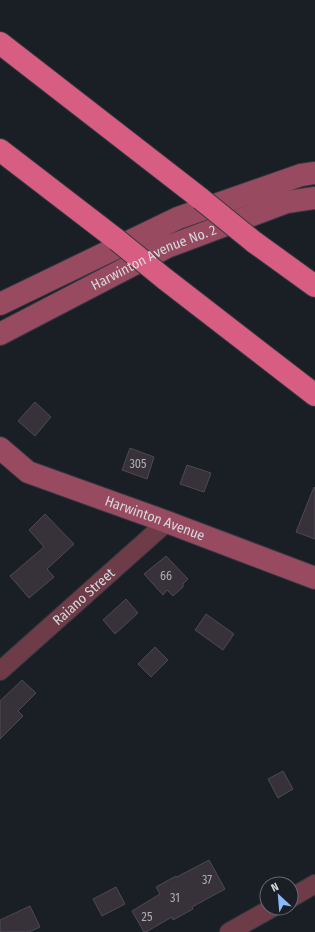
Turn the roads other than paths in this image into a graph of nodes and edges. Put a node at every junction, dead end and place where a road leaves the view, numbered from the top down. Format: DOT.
graph roads {
  1 [pos="0,43"];
  2 [pos="0,150"];
  3 [pos="315,173"];
  4 [pos="315,198"];
  5 [pos="315,286"];
  6 [pos="0,304"];
  7 [pos="0,334"];
  8 [pos="315,395"];
  9 [pos="0,448"];
  10 [pos="167,522"];
  11 [pos="315,578"];
  12 [pos="0,671"];
  13 [pos="315,884"];
  14 [pos="299,893"];
  15 [pos="259,915"];
  16 [pos="230,932"];
  1 -- 5 [label="highway, bridge"];
  2 -- 8 [label="highway, bridge"];
  3 -- 6 [label="main road, Harwinton Avenue No. 2"];
  4 -- 7 [label="main road, Harwinton Avenue No. 2"];
  9 -- 10 [label="main road, Harwinton Avenue"];
  10 -- 11 [label="main road, Harwinton Avenue"];
  10 -- 12 [label="street, Raiano Street"];
  13 -- 14 [label="street"];
  15 -- 16 [label="street"];
}
